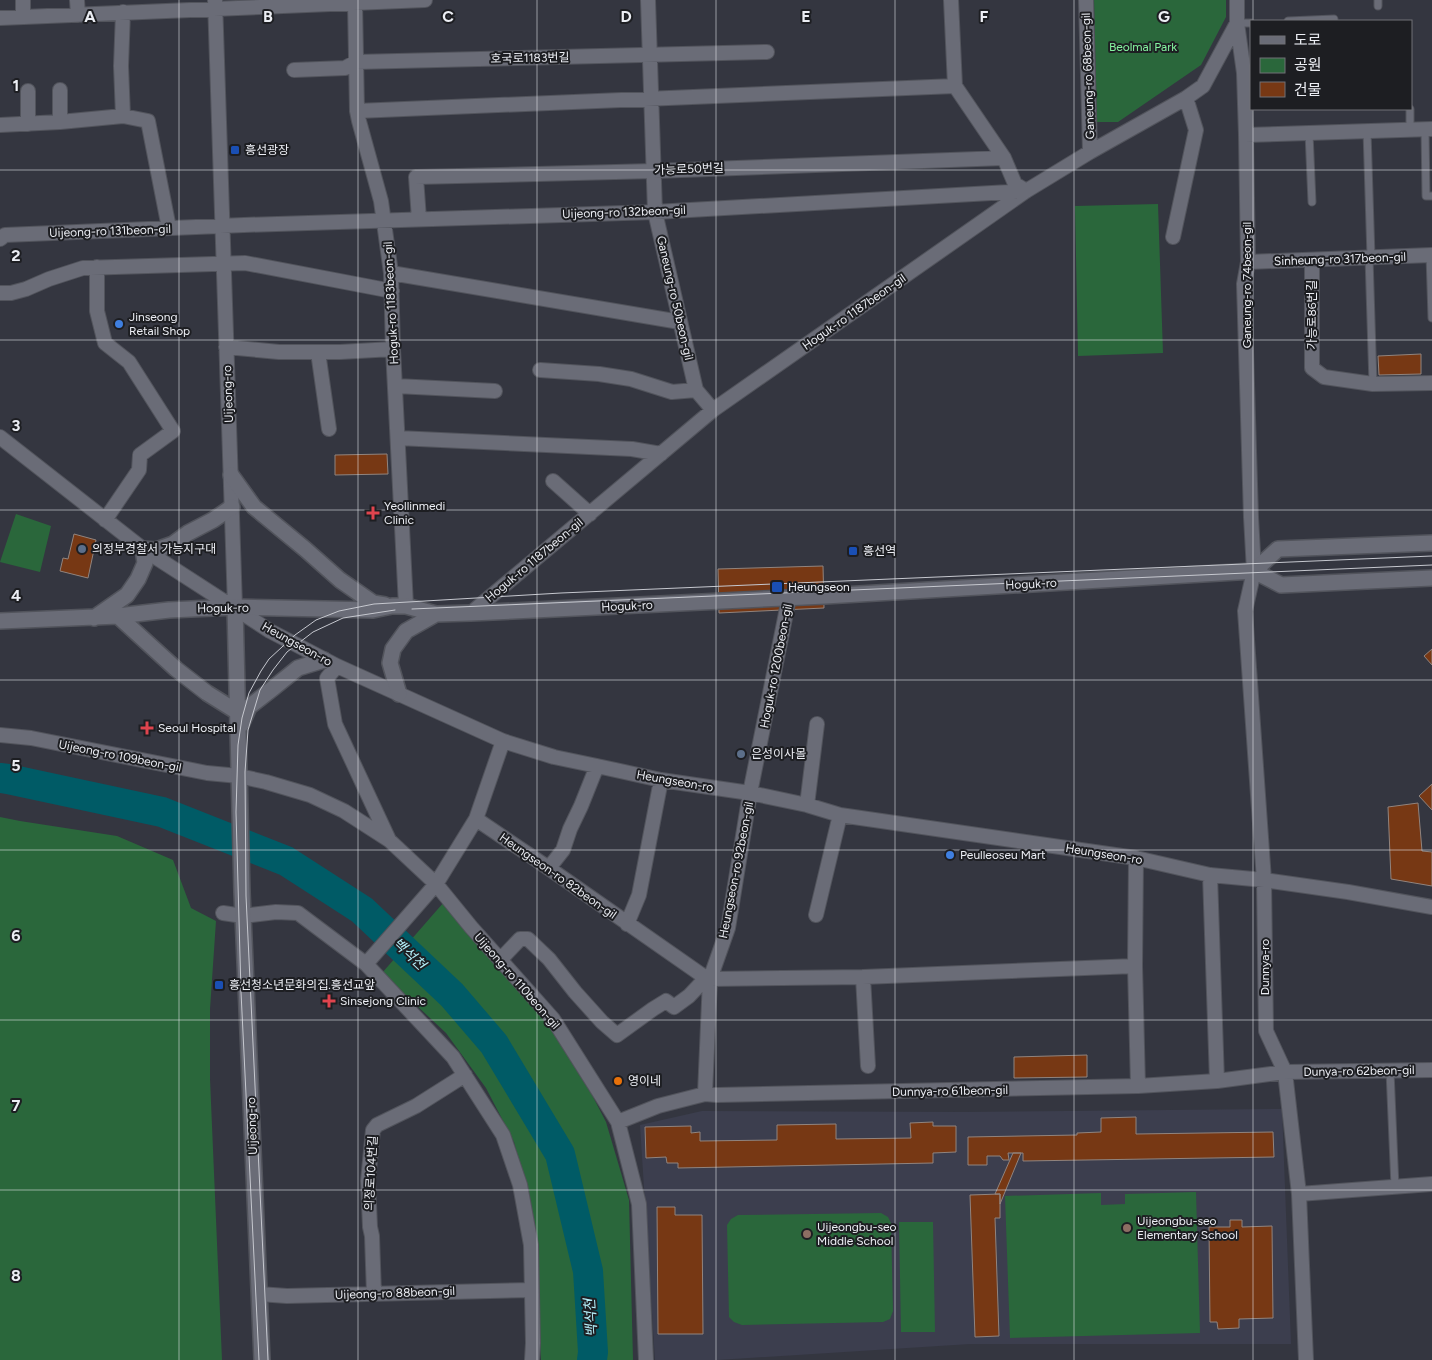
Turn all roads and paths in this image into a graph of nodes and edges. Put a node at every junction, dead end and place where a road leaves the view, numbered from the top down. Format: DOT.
graph roads {
  1 [pos="22,0"];
  2 [pos="77,0"];
  3 [pos="426,0"];
  4 [pos="648,0"];
  5 [pos="951,0"];
  6 [pos="1086,0"];
  7 [pos="1236,0"];
  8 [pos="355,3"];
  9 [pos="215,4"];
  10 [pos="122,12"];
  11 [pos="78,15"];
  12 [pos="23,17"];
  13 [pos="0,18"];
  14 [pos="1334,19"];
  15 [pos="1311,20"];
  16 [pos="1244,23"];
  17 [pos="767,52"];
  18 [pos="650,55"];
  19 [pos="356,62"];
  20 [pos="294,70"];
  21 [pos="955,86"];
  22 [pos="60,90"];
  23 [pos="28,91"];
  24 [pos="1186,98"];
  25 [pos="652,99"];
  26 [pos="1410,110"];
  27 [pos="357,111"];
  28 [pos="123,116"];
  29 [pos="60,122"];
  30 [pos="28,124"];
  31 [pos="0,125"];
  32 [pos="1410,129"];
  33 [pos="1428,129"];
  34 [pos="1368,131"];
  35 [pos="1309,133"];
  36 [pos="1246,135"];
  37 [pos="1090,152"];
  38 [pos="1004,158"];
  39 [pos="654,171"];
  40 [pos="1026,191"];
  41 [pos="1432,196"];
  42 [pos="1312,202"];
  43 [pos="655,212"];
  44 [pos="418,219"];
  45 [pos="385,220"];
  46 [pos="222,226"];
  47 [pos="169,228"];
  48 [pos="2,234"];
  49 [pos="1173,236"];
  50 [pos="1431,255"];
  51 [pos="1370,258"];
  52 [pos="1312,260"];
  53 [pos="1248,262"];
  54 [pos="224,263"];
  55 [pos="97,267"];
  56 [pos="391,273"];
  57 [pos="392,291"];
  58 [pos="0,293"];
  59 [pos="1432,318"];
  60 [pos="680,322"];
  61 [pos="226,348"];
  62 [pos="394,349"];
  63 [pos="318,352"];
  64 [pos="540,370"];
  65 [pos="1432,383"];
  66 [pos="1373,384"];
  67 [pos="396,386"];
  68 [pos="696,390"];
  69 [pos="495,391"];
  70 [pos="713,410"];
  71 [pos="329,429"];
  72 [pos="0,437"];
  73 [pos="398,438"];
  74 [pos="661,454"];
  75 [pos="231,475"];
  76 [pos="553,481"];
  77 [pos="232,507"];
  78 [pos="590,514"];
  79 [pos="105,520"];
  80 [pos="1432,543"];
  81 [pos="144,549"];
  82 [pos="1254,571"];
  83 [pos="1432,578"];
  84 [pos="789,598"];
  85 [pos="399,606"];
  86 [pos="235,607"];
  87 [pos="471,613"];
  88 [pos="436,614"];
  89 [pos="118,616"];
  90 [pos="94,618"];
  91 [pos="0,621"];
  92 [pos="330,663"];
  93 [pos="399,694"];
  94 [pos="239,713"];
  95 [pos="817,724"];
  96 [pos="239,731"];
  97 [pos="0,735"];
  98 [pos="503,741"];
  99 [pos="597,766"];
  100 [pos="661,780"];
  101 [pos="240,782"];
  102 [pos="750,793"];
  103 [pos="807,805"];
  104 [pos="840,815"];
  105 [pos="476,820"];
  106 [pos="389,840"];
  107 [pos="1136,858"];
  108 [pos="547,867"];
  109 [pos="1210,876"];
  110 [pos="1264,880"];
  111 [pos="436,884"];
  112 [pos="1432,906"];
  113 [pos="223,913"];
  114 [pos="816,915"];
  115 [pos="244,916"];
  116 [pos="627,924"];
  117 [pos="500,960"];
  118 [pos="366,964"];
  119 [pos="1135,966"];
  120 [pos="863,977"];
  121 [pos="708,978"];
  122 [pos="868,1066"];
  123 [pos="1432,1070"];
  124 [pos="1390,1071"];
  125 [pos="1285,1072"];
  126 [pos="465,1075"];
  127 [pos="1216,1081"];
  128 [pos="1138,1086"];
  129 [pos="705,1094"];
  130 [pos="618,1122"];
  131 [pos="1432,1184"];
  132 [pos="1395,1187"];
  133 [pos="1300,1194"];
  134 [pos="532,1290"];
  135 [pos="259,1294"];
  136 [pos="374,1294"];
  137 [pos="262,1360"];
  138 [pos="532,1360"];
  139 [pos="646,1360"];
  140 [pos="1306,1360"];
  1 -- 12 [label="street"];
  2 -- 11 [label="street"];
  3 -- 8 [label="street"];
  4 -- 18 [label="street, Ganeung-ro 50beon-gil"];
  5 -- 21 [label="street"];
  6 -- 37 [label="street, Ganeung-ro 68beon-gil"];
  7 -- 16 [label="street, Ganeung-ro 74beon-gil"];
  8 -- 9 [label="street"];
  8 -- 19 [label="street, Hoguk-ro 1183beon-gil"];
  9 -- 10 [label="street"];
  9 -- 46 [label="street, Uijeong-ro"];
  10 -- 11 [label="street"];
  10 -- 28 [label="street"];
  11 -- 12 [label="street"];
  12 -- 13 [label="street"];
  14 -- 15 [label="lane"];
  16 -- 24 [label="street, Hoguk-ro 1187beon-gil"];
  16 -- 36 [label="street, Ganeung-ro 74beon-gil"];
  17 -- 18 [label="street, 호국로1183번길"];
  18 -- 19 [label="street, 호국로1183번길"];
  18 -- 25 [label="street, Ganeung-ro 50beon-gil"];
  19 -- 20 [label="street, 호국로1183번길"];
  19 -- 27 [label="street, Hoguk-ro 1183beon-gil"];
  21 -- 25 [label="street"];
  21 -- 38 [label="street"];
  22 -- 29 [label="street"];
  23 -- 30 [label="street"];
  24 -- 37 [label="street, Hoguk-ro 1187beon-gil"];
  24 -- 49 [label="street"];
  25 -- 27 [label="street"];
  25 -- 39 [label="street, Ganeung-ro 50beon-gil"];
  26 -- 32 [label="lane"];
  27 -- 45 [label="street, Hoguk-ro 1183beon-gil"];
  28 -- 29 [label="street"];
  28 -- 47 [label="street"];
  29 -- 30 [label="street"];
  30 -- 31 [label="street"];
  32 -- 33 [label="street"];
  32 -- 34 [label="street"];
  33 -- 41 [label="lane"];
  34 -- 35 [label="street"];
  34 -- 51 [label="lane"];
  35 -- 36 [label="street"];
  35 -- 42 [label="lane"];
  36 -- 53 [label="street, Ganeung-ro 74beon-gil"];
  37 -- 40 [label="street, Hoguk-ro 1187beon-gil"];
  38 -- 39 [label="street, 가능로50번길"];
  38 -- 40 [label="street"];
  39 -- 43 [label="street, Ganeung-ro 50beon-gil"];
  39 -- 44 [label="street, 가능로50번길"];
  40 -- 43 [label="street, Uijeong-ro 132beon-gil"];
  40 -- 70 [label="street, Hoguk-ro 1187beon-gil"];
  43 -- 44 [label="street, Uijeong-ro 132beon-gil"];
  43 -- 60 [label="street, Ganeung-ro 50beon-gil"];
  44 -- 45 [label="street, Uijeong-ro 132beon-gil"];
  45 -- 46 [label="street, Uijeong-ro 132beon-gil"];
  45 -- 56 [label="street, Hoguk-ro 1183beon-gil"];
  46 -- 47 [label="street, Uijeong-ro 131beon-gil"];
  46 -- 54 [label="street, Uijeong-ro"];
  47 -- 48 [label="street, Uijeong-ro 131beon-gil"];
  50 -- 51 [label="street, Sinheung-ro 317beon-gil"];
  50 -- 59 [label="lane"];
  51 -- 52 [label="street, Sinheung-ro 317beon-gil"];
  51 -- 66 [label="lane"];
  52 -- 53 [label="street, Sinheung-ro 317beon-gil"];
  52 -- 66 [label="street, 가능로86번길"];
  53 -- 82 [label="street, Ganeung-ro 74beon-gil"];
  54 -- 55 [label="street"];
  54 -- 57 [label="street"];
  54 -- 61 [label="street, Uijeong-ro"];
  55 -- 58 [label="street"];
  55 -- 79 [label="street"];
  56 -- 57 [label="street, Hoguk-ro 1183beon-gil"];
  56 -- 60 [label="street"];
  57 -- 62 [label="street, Hoguk-ro 1183beon-gil"];
  60 -- 68 [label="street, Ganeung-ro 50beon-gil"];
  61 -- 63 [label="street"];
  61 -- 75 [label="street, Uijeong-ro"];
  62 -- 63 [label="street"];
  62 -- 67 [label="street, Hoguk-ro 1183beon-gil"];
  63 -- 71 [label="street"];
  64 -- 68 [label="street"];
  65 -- 66 [label="street, 가능로86번길"];
  67 -- 69 [label="street"];
  67 -- 73 [label="street, Hoguk-ro 1183beon-gil"];
  68 -- 70 [label="street, Ganeung-ro 50beon-gil"];
  70 -- 74 [label="street, Hoguk-ro 1187beon-gil"];
  72 -- 79 [label="street, Heungseon-ro"];
  73 -- 74 [label="street"];
  73 -- 85 [label="street, Hoguk-ro 1183beon-gil"];
  74 -- 78 [label="street, Hoguk-ro 1187beon-gil"];
  75 -- 77 [label="street, Uijeong-ro"];
  75 -- 85 [label="street"];
  76 -- 78 [label="street"];
  77 -- 81 [label="street"];
  77 -- 86 [label="street, Uijeong-ro"];
  78 -- 87 [label="street, Hoguk-ro 1187beon-gil"];
  79 -- 81 [label="street, Heungseon-ro"];
  80 -- 82 [label="street"];
  81 -- 86 [label="street, Heungseon-ro"];
  81 -- 90 [label="street"];
  82 -- 83 [label="street"];
  82 -- 84 [label="street, Hoguk-ro"];
  82 -- 110 [label="street, Dunnya-ro"];
  84 -- 87 [label="street, Hoguk-ro"];
  84 -- 102 [label="street, Hoguk-ro 1200beon-gil"];
  85 -- 86 [label="street, Hoguk-ro"];
  85 -- 88 [label="street, Hoguk-ro"];
  86 -- 89 [label="street, Hoguk-ro"];
  86 -- 92 [label="street, Heungseon-ro"];
  86 -- 94 [label="street, Uijeong-ro"];
  87 -- 88 [label="street, Hoguk-ro"];
  88 -- 93 [label="street"];
  89 -- 90 [label="street, Hoguk-ro"];
  89 -- 94 [label="street"];
  90 -- 91 [label="street, Hoguk-ro"];
  92 -- 93 [label="street, Heungseon-ro"];
  92 -- 96 [label="street"];
  92 -- 106 [label="street"];
  93 -- 98 [label="street, Heungseon-ro"];
  94 -- 96 [label="street, Uijeong-ro"];
  95 -- 103 [label="street"];
  96 -- 101 [label="street, Uijeong-ro"];
  97 -- 101 [label="street, Uijeong-ro 109beon-gil"];
  98 -- 99 [label="street, Heungseon-ro"];
  98 -- 105 [label="street"];
  99 -- 100 [label="street, Heungseon-ro"];
  99 -- 108 [label="street"];
  100 -- 102 [label="street, Heungseon-ro"];
  100 -- 116 [label="street"];
  101 -- 106 [label="street, Uijeong-ro 110beon-gil"];
  101 -- 115 [label="street, Uijeong-ro"];
  102 -- 103 [label="street, Heungseon-ro"];
  102 -- 121 [label="street, Heungseon-ro 92beon-gil"];
  103 -- 104 [label="street, Heungseon-ro"];
  104 -- 107 [label="street, Heungseon-ro"];
  104 -- 114 [label="street"];
  105 -- 108 [label="street, Heungseon-ro 82beon-gil"];
  105 -- 111 [label="street"];
  106 -- 111 [label="street, Uijeong-ro 110beon-gil"];
  107 -- 109 [label="street, Heungseon-ro"];
  107 -- 119 [label="street"];
  108 -- 116 [label="street, Heungseon-ro 82beon-gil"];
  109 -- 110 [label="street, Heungseon-ro"];
  109 -- 127 [label="street"];
  110 -- 112 [label="street, Heungseon-ro"];
  110 -- 125 [label="street, Dunnya-ro"];
  111 -- 117 [label="street, Uijeong-ro 110beon-gil"];
  111 -- 118 [label="street"];
  113 -- 115 [label="street"];
  115 -- 118 [label="street"];
  115 -- 135 [label="street, Uijeong-ro"];
  116 -- 121 [label="street, Heungseon-ro 82beon-gil"];
  117 -- 121 [label="street"];
  117 -- 130 [label="street, Uijeong-ro 110beon-gil"];
  118 -- 126 [label="street"];
  119 -- 120 [label="street"];
  119 -- 128 [label="street"];
  120 -- 121 [label="street"];
  120 -- 122 [label="street"];
  121 -- 129 [label="street, Heungseon-ro 92beon-gil"];
  123 -- 124 [label="street, Dunya-ro 62beon-gil"];
  124 -- 125 [label="street, Dunya-ro 62beon-gil"];
  124 -- 132 [label="lane"];
  125 -- 127 [label="street, Dunnya-ro 61beon-gil"];
  125 -- 133 [label="street, Dunnya-ro"];
  126 -- 134 [label="street"];
  126 -- 136 [label="street, 의정로104번길"];
  127 -- 128 [label="street, Dunnya-ro 61beon-gil"];
  128 -- 129 [label="street, Dunnya-ro 61beon-gil"];
  129 -- 130 [label="street, Dunnya-ro 61beon-gil"];
  130 -- 139 [label="street, Uijeong-ro 110beon-gil"];
  131 -- 132 [label="street"];
  132 -- 133 [label="street"];
  133 -- 140 [label="street, Dunnya-ro"];
  134 -- 136 [label="street, Uijeong-ro 88beon-gil"];
  134 -- 138 [label="street"];
  135 -- 136 [label="street, Uijeong-ro 88beon-gil"];
  135 -- 137 [label="street, Uijeong-ro"];
}
